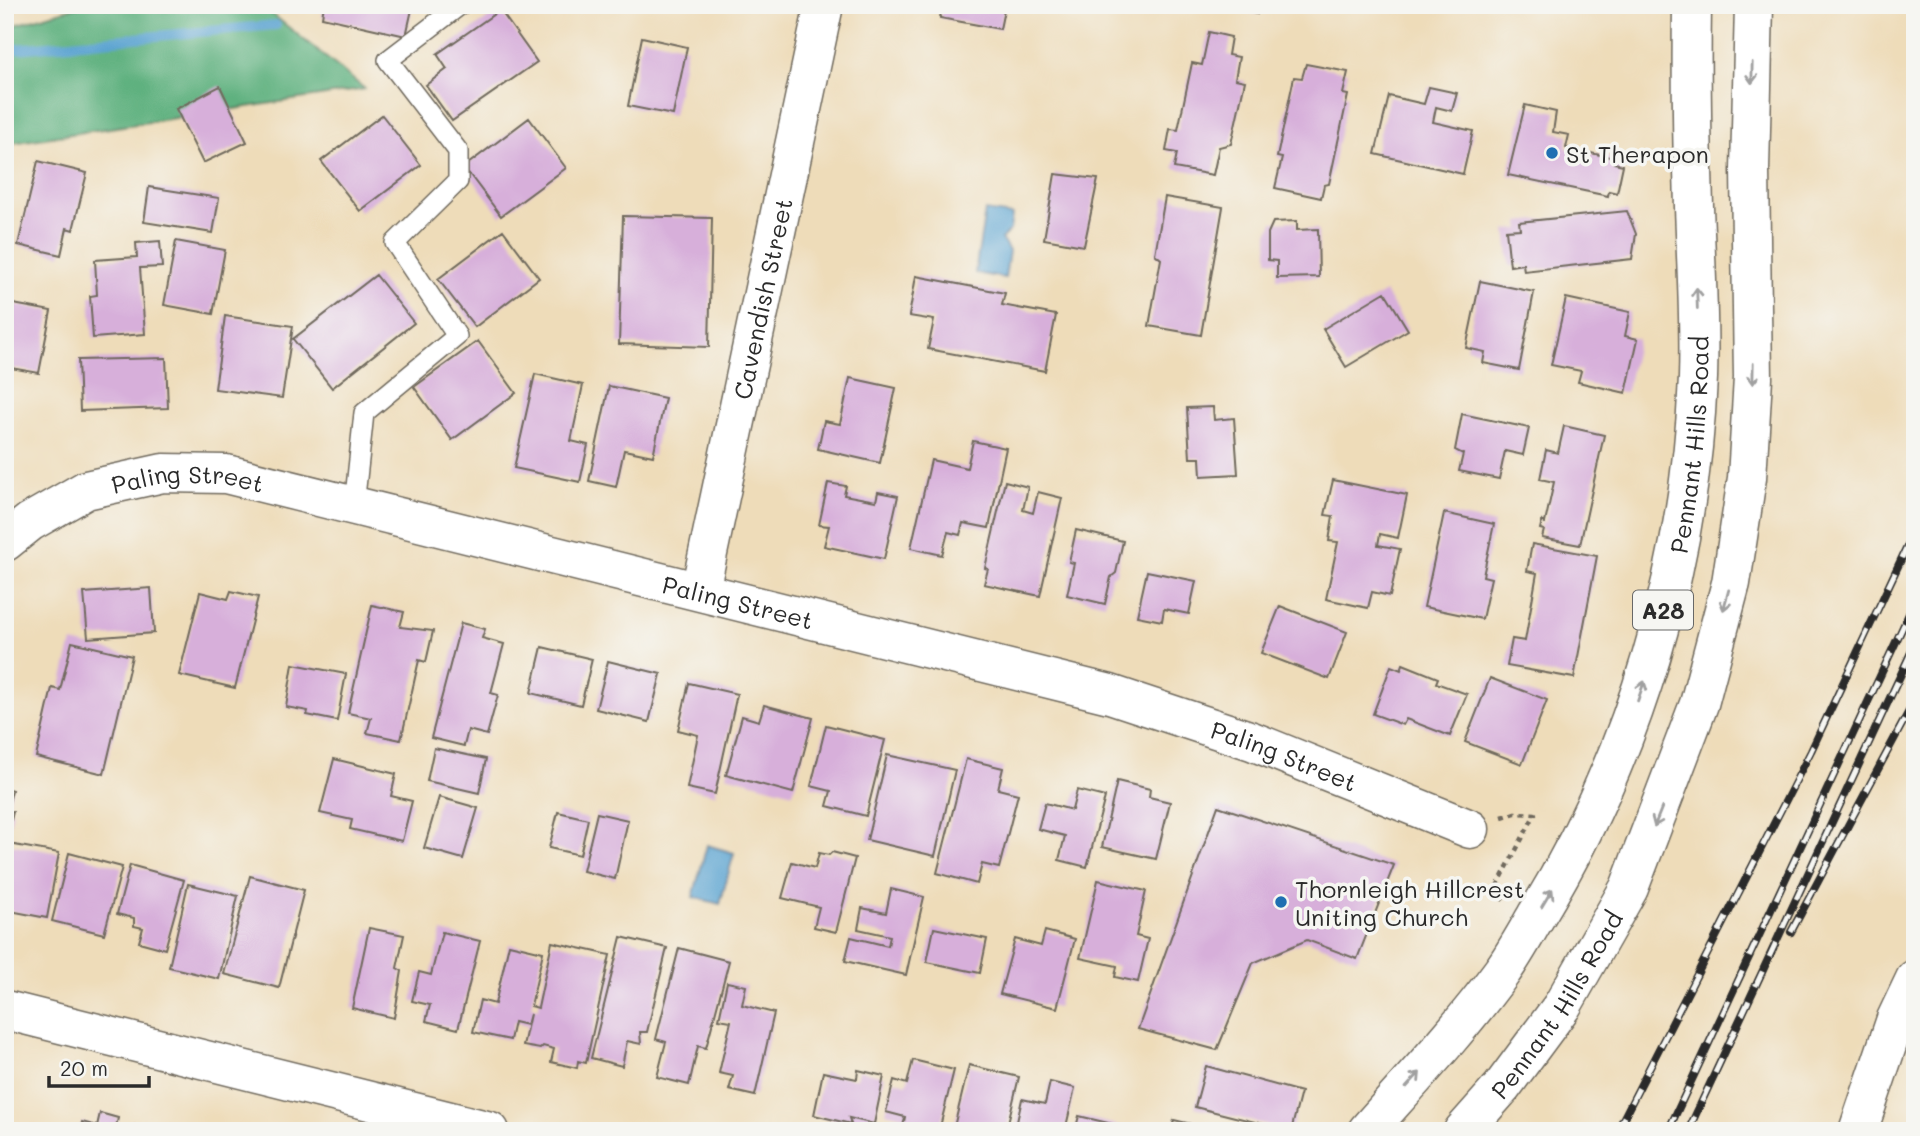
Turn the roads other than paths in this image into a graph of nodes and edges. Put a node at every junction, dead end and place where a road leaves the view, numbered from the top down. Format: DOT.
graph roads {
  1 [pos="460,5"];
  2 [pos="824,5"];
  3 [pos="1692,5"];
  4 [pos="1754,5"];
  5 [pos="354,506"];
  6 [pos="5,542"];
  7 [pos="700,591"];
  8 [pos="1470,828"];
  9 [pos="1915,979"];
  10 [pos="5,1010"];
  11 [pos="490,1131"];
  12 [pos="1367,1131"];
  13 [pos="1463,1131"];
  14 [pos="1858,1131"];
  1 -- 5 [label="lane"];
  2 -- 7 [label="main road, Cavendish Street"];
  12 -- 3 [label="main road, Pennant Hills Road / A28, one-way"];
  4 -- 13 [label="main road, Pennant Hills Road / A28, one-way"];
  5 -- 6 [label="main road, Paling Street"];
  5 -- 7 [label="main road, Paling Street"];
  7 -- 8 [label="main road, Paling Street"];
  9 -- 14 [label="main road"];
  10 -- 11 [label="main road"];
}
